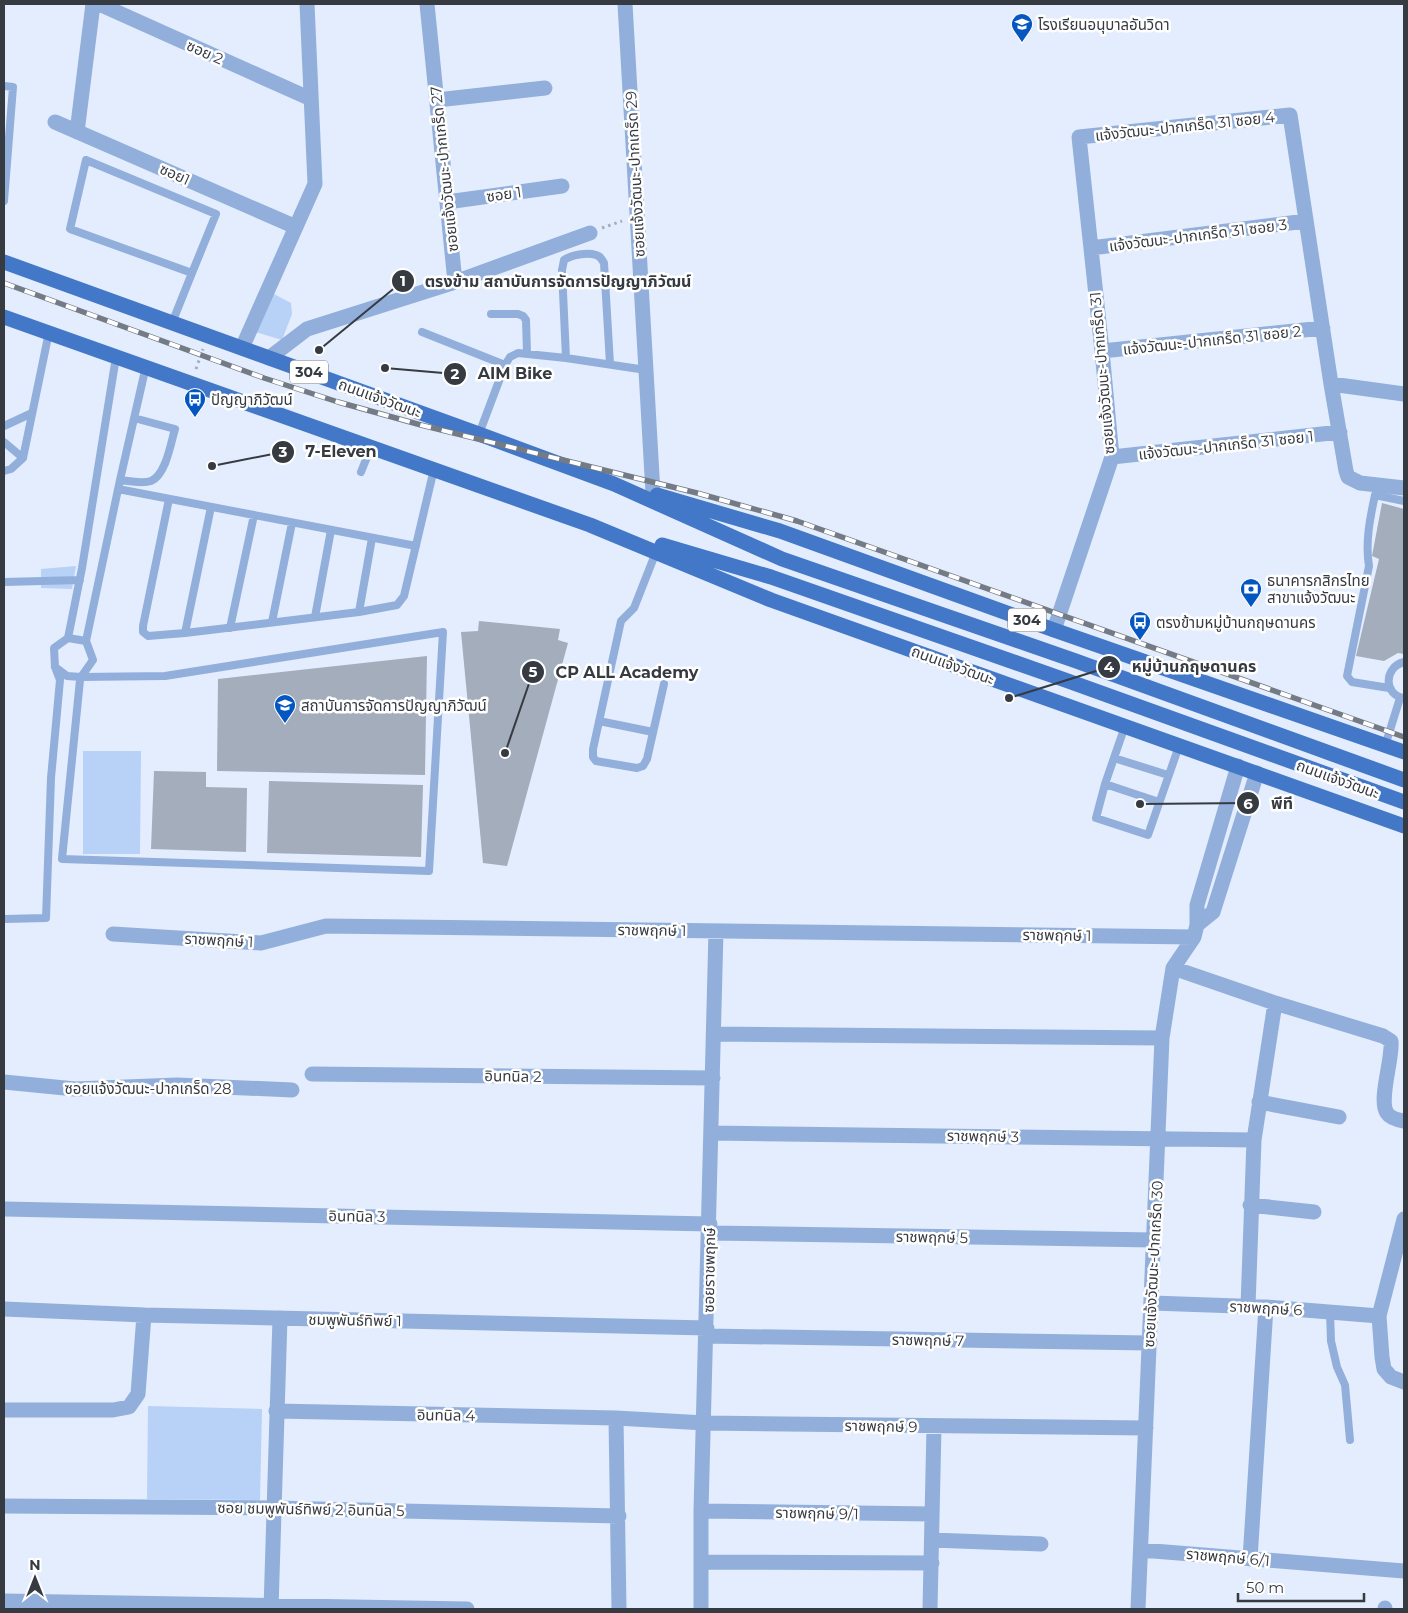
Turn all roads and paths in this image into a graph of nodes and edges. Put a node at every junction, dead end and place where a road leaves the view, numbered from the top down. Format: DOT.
graph roads {
  1 [pos="94,4"];
  2 [pos="99,4"];
  3 [pos="307,4"];
  4 [pos="428,4"];
  5 [pos="624,4"];
  6 [pos="4,86"];
  7 [pos="545,88"];
  8 [pos="311,100"];
  9 [pos="437,100"];
  10 [pos="55,122"];
  11 [pos="77,132"];
  12 [pos="1080,137"];
  13 [pos="562,186"];
  14 [pos="4,201"];
  15 [pos="447,202"];
  16 [pos="637,215"];
  17 [pos="1306,221"];
  18 [pos="296,227"];
  19 [pos="590,233"];
  20 [pos="1091,248"];
  21 [pos="4,262"];
  22 [pos="192,273"];
  23 [pos="455,282"];
  24 [pos="490,314"];
  25 [pos="4,317"];
  26 [pos="172,323"];
  27 [pos="1323,328"];
  28 [pos="49,332"];
  29 [pos="422,332"];
  30 [pos="205,344"];
  31 [pos="242,348"];
  32 [pos="1102,351"];
  33 [pos="527,353"];
  34 [pos="116,357"];
  35 [pos="269,358"];
  36 [pos="566,358"];
  37 [pos="610,364"];
  38 [pos="505,365"];
  39 [pos="146,366"];
  40 [pos="646,370"];
  41 [pos="195,371"];
  42 [pos="1331,384"];
  43 [pos="1404,394"];
  44 [pos="32,414"];
  45 [pos="134,418"];
  46 [pos="4,426"];
  47 [pos="1340,432"];
  48 [pos="479,434"];
  49 [pos="4,442"];
  50 [pos="371,447"];
  51 [pos="1112,457"];
  52 [pos="23,458"];
  53 [pos="434,469"];
  54 [pos="4,471"];
  55 [pos="361,472"];
  56 [pos="120,480"];
  57 [pos="614,484"];
  58 [pos="1404,488"];
  59 [pos="118,489"];
  60 [pos="653,493"];
  61 [pos="169,499"];
  62 [pos="1404,501"];
  63 [pos="211,507"];
  64 [pos="254,515"];
  65 [pos="292,523"];
  66 [pos="590,525"];
  67 [pos="331,530"];
  68 [pos="372,538"];
  69 [pos="416,546"];
  70 [pos="656,552"];
  71 [pos="80,580"];
  72 [pos="4,582"];
  73 [pos="360,612"];
  74 [pos="315,617"];
  75 [pos="272,622"];
  76 [pos="230,628"];
  77 [pos="1054,630"];
  78 [pos="185,633"];
  79 [pos="68,638"];
  80 [pos="86,642"];
  81 [pos="1404,662"];
  82 [pos="55,667"];
  83 [pos="81,676"];
  84 [pos="664,684"];
  85 [pos="1390,688"];
  86 [pos="1402,698"];
  87 [pos="599,721"];
  88 [pos="1125,726"];
  89 [pos="653,732"];
  90 [pos="1179,746"];
  91 [pos="1385,746"];
  92 [pos="1404,752"];
  93 [pos="1114,758"];
  94 [pos="1238,766"];
  95 [pos="1257,773"];
  96 [pos="1168,775"];
  97 [pos="1404,780"];
  98 [pos="1105,784"];
  99 [pos="1159,802"];
  100 [pos="1404,802"];
  101 [pos="1404,826"];
  102 [pos="4,919"];
  103 [pos="716,931"];
  104 [pos="1196,931"];
  105 [pos="112,934"];
  106 [pos="1173,968"];
  107 [pos="1275,1003"];
  108 [pos="714,1034"];
  109 [pos="1162,1038"];
  110 [pos="312,1074"];
  111 [pos="713,1078"];
  112 [pos="4,1082"];
  113 [pos="292,1090"];
  114 [pos="1260,1102"];
  115 [pos="1339,1118"];
  116 [pos="1404,1121"];
  117 [pos="712,1133"];
  118 [pos="1159,1138"];
  119 [pos="1254,1140"];
  120 [pos="1250,1205"];
  121 [pos="4,1209"];
  122 [pos="1314,1212"];
  123 [pos="1404,1219"];
  124 [pos="710,1229"];
  125 [pos="1154,1240"];
  126 [pos="1152,1303"];
  127 [pos="1248,1306"];
  128 [pos="1266,1307"];
  129 [pos="4,1309"];
  130 [pos="1330,1312"];
  131 [pos="144,1315"];
  132 [pos="1379,1316"];
  133 [pos="280,1318"];
  134 [pos="707,1332"];
  135 [pos="1150,1344"];
  136 [pos="1404,1382"];
  137 [pos="4,1410"];
  138 [pos="276,1411"];
  139 [pos="616,1418"];
  140 [pos="705,1422"];
  141 [pos="934,1427"];
  142 [pos="1146,1428"];
  143 [pos="1350,1440"];
  144 [pos="4,1506"];
  145 [pos="274,1508"];
  146 [pos="701,1511"];
  147 [pos="932,1514"];
  148 [pos="619,1516"];
  149 [pos="932,1540"];
  150 [pos="1041,1544"];
  151 [pos="1141,1550"];
  152 [pos="1250,1559"];
  153 [pos="701,1562"];
  154 [pos="932,1563"];
  155 [pos="1404,1571"];
  156 [pos="4,1601"];
  157 [pos="271,1608"];
  158 [pos="467,1609"];
  159 [pos="619,1609"];
  160 [pos="701,1609"];
  161 [pos="930,1609"];
  162 [pos="1138,1609"];
  1 -- 11 [label="street"];
  2 -- 8 [label="street, ซอย 2"];
  3 -- 8 [label="street"];
  4 -- 9 [label="street, ซอยแจ้งวัฒนะ-ปากเกร็ด 27"];
  5 -- 16 [label="street, ซอยแจ้งวัฒนะ-ปากเกร็ด 29"];
  6 -- 14 [label="lane"];
  7 -- 9 [label="street"];
  8 -- 18 [label="street"];
  9 -- 15 [label="street, ซอยแจ้งวัฒนะ-ปากเกร็ด 27"];
  10 -- 11 [label="street, ซอย1"];
  11 -- 18 [label="street, ซอย1"];
  12 -- 17 [label="street, แจ้งวัฒนะ-ปากเกร็ด 31 ซอย 4"];
  12 -- 20 [label="street, ซอยแจ้งวัฒนะ-ปากเกร็ด 31"];
  13 -- 15 [label="street, ซอย 1"];
  15 -- 23 [label="street, ซอยแจ้งวัฒนะ-ปากเกร็ด 27"];
  16 -- 19 [label="path"];
  16 -- 40 [label="street, ซอยแจ้งวัฒนะ-ปากเกร็ด 29"];
  17 -- 20 [label="street, แจ้งวัฒนะ-ปากเกร็ด 31 ซอย 3"];
  17 -- 27 [label="street"];
  18 -- 31 [label="street"];
  19 -- 23 [label="street"];
  20 -- 32 [label="street, ซอยแจ้งวัฒนะ-ปากเกร็ด 31"];
  21 -- 26 [label="main road, ถนนแจ้งวัฒนะ / 304"];
  22 -- 22 [label="lane"];
  22 -- 26 [label="lane"];
  23 -- 35 [label="street"];
  24 -- 33 [label="lane"];
  25 -- 28 [label="main road, ถนนแจ้งวัฒนะ"];
  26 -- 31 [label="main road, ถนนแจ้งวัฒนะ / 304"];
  27 -- 32 [label="street, แจ้งวัฒนะ-ปากเกร็ด 31 ซอย 2"];
  27 -- 42 [label="street"];
  28 -- 34 [label="main road, ถนนแจ้งวัฒนะ"];
  28 -- 44 [label="lane"];
  29 -- 38 [label="lane"];
  30 -- 41 [label="path"];
  31 -- 35 [label="main road, ถนนแจ้งวัฒนะ / 304"];
  32 -- 51 [label="street, ซอยแจ้งวัฒนะ-ปากเกร็ด 31"];
  33 -- 36 [label="lane"];
  33 -- 38 [label="lane"];
  34 -- 39 [label="main road, ถนนแจ้งวัฒนะ"];
  34 -- 71 [label="lane"];
  35 -- 48 [label="main road, ถนนแจ้งวัฒนะ / 304"];
  36 -- 37 [label="lane"];
  36 -- 37 [label="lane"];
  37 -- 40 [label="lane"];
  38 -- 48 [label="lane"];
  39 -- 45 [label="lane"];
  39 -- 50 [label="main road, ถนนแจ้งวัฒนะ"];
  40 -- 60 [label="street, ซอยแจ้งวัฒนะ-ปากเกร็ด 29"];
  42 -- 43 [label="street"];
  42 -- 47 [label="street"];
  44 -- 46 [label="lane"];
  44 -- 52 [label="lane"];
  45 -- 56 [label="lane"];
  45 -- 56 [label="lane"];
  47 -- 51 [label="street, แจ้งวัฒนะ-ปากเกร็ด 31 ซอย 1"];
  47 -- 58 [label="street"];
  48 -- 57 [label="main road, ถนนแจ้งวัฒนะ / 304"];
  49 -- 52 [label="lane"];
  50 -- 53 [label="main road, ถนนแจ้งวัฒนะ"];
  50 -- 55 [label="lane"];
  51 -- 77 [label="street, ซอยแจ้งวัฒนะ-ปากเกร็ด 31"];
  52 -- 54 [label="lane"];
  53 -- 66 [label="main road, ถนนแจ้งวัฒนะ"];
  53 -- 69 [label="lane"];
  56 -- 59 [label="lane"];
  57 -- 60 [label="main road, ถนนแจ้งวัฒนะ / 304"];
  57 -- 97 [label="main road, ถนนแจ้งวัฒนะ"];
  59 -- 61 [label="lane"];
  59 -- 80 [label="lane"];
  60 -- 77 [label="main road, ถนนแจ้งวัฒนะ / 304"];
  61 -- 63 [label="lane"];
  61 -- 78 [label="lane"];
  62 -- 85 [label="lane"];
  63 -- 64 [label="lane"];
  63 -- 78 [label="lane"];
  64 -- 65 [label="lane"];
  64 -- 76 [label="lane"];
  65 -- 67 [label="lane"];
  65 -- 75 [label="lane"];
  66 -- 70 [label="main road, ถนนแจ้งวัฒนะ"];
  66 -- 100 [label="main road, ถนนแจ้งวัฒนะ"];
  67 -- 68 [label="lane"];
  67 -- 74 [label="lane"];
  68 -- 69 [label="lane"];
  68 -- 73 [label="lane"];
  69 -- 73 [label="lane"];
  70 -- 87 [label="lane"];
  70 -- 88 [label="main road, ถนนแจ้งวัฒนะ"];
  71 -- 72 [label="lane"];
  71 -- 79 [label="lane"];
  73 -- 74 [label="lane"];
  74 -- 75 [label="lane"];
  75 -- 76 [label="lane"];
  76 -- 78 [label="lane"];
  77 -- 91 [label="main road, ถนนแจ้งวัฒนะ / 304"];
  79 -- 80 [label="lane"];
  79 -- 82 [label="lane"];
  80 -- 83 [label="lane"];
  81 -- 85 [label="lane"];
  82 -- 83 [label="lane"];
  82 -- 102 [label="lane"];
  83 -- 83 [label="lane"];
  84 -- 89 [label="lane"];
  85 -- 86 [label="lane"];
  86 -- 91 [label="lane"];
  87 -- 89 [label="lane"];
  87 -- 89 [label="lane"];
  88 -- 90 [label="main road, ถนนแจ้งวัฒนะ"];
  88 -- 93 [label="lane"];
  90 -- 94 [label="main road, ถนนแจ้งวัฒนะ"];
  90 -- 96 [label="lane"];
  91 -- 92 [label="main road, ถนนแจ้งวัฒนะ / 304"];
  93 -- 96 [label="lane"];
  93 -- 98 [label="lane"];
  94 -- 95 [label="main road, ถนนแจ้งวัฒนะ"];
  94 -- 104 [label="street, ซอยแจ้งวัฒนะ-ปากเกร็ด 30"];
  95 -- 101 [label="main road, ถนนแจ้งวัฒนะ"];
  95 -- 104 [label="street, ซอยแจ้งวัฒนะ-ปากเกร็ด 30"];
  96 -- 99 [label="lane"];
  98 -- 99 [label="lane"];
  98 -- 99 [label="lane"];
  103 -- 104 [label="street, ราชพฤกษ์ 1"];
  103 -- 105 [label="street, ราชพฤกษ์ 1"];
  103 -- 108 [label="street, ซอยราชพฤกษ์"];
  104 -- 106 [label="street, ซอยแจ้งวัฒนะ-ปากเกร็ด 30"];
  106 -- 107 [label="street"];
  106 -- 109 [label="street, ซอยแจ้งวัฒนะ-ปากเกร็ด 30"];
  107 -- 114 [label="street"];
  107 -- 116 [label="street"];
  108 -- 109 [label="street"];
  108 -- 111 [label="street, ซอยราชพฤกษ์"];
  109 -- 118 [label="street, ซอยแจ้งวัฒนะ-ปากเกร็ด 30"];
  110 -- 111 [label="street, อินทนิล 2"];
  111 -- 117 [label="street, ซอยราชพฤกษ์"];
  112 -- 113 [label="street, ซอยแจ้งวัฒนะ-ปากเกร็ด 28"];
  114 -- 115 [label="street"];
  114 -- 119 [label="street"];
  117 -- 118 [label="street, ราชพฤกษ์ 3"];
  117 -- 124 [label="street, ซอยราชพฤกษ์"];
  118 -- 119 [label="street, ราชพฤกษ์ 3"];
  118 -- 125 [label="street, ซอยแจ้งวัฒนะ-ปากเกร็ด 30"];
  119 -- 120 [label="street"];
  120 -- 122 [label="street"];
  120 -- 127 [label="street"];
  121 -- 124 [label="street, อินทนิล 3"];
  123 -- 132 [label="street"];
  124 -- 125 [label="street, ราชพฤกษ์ 5"];
  124 -- 134 [label="street, ซอยราชพฤกษ์"];
  125 -- 126 [label="street, ซอยแจ้งวัฒนะ-ปากเกร็ด 30"];
  126 -- 127 [label="street, ราชพฤกษ์ 6"];
  126 -- 135 [label="street, ซอยแจ้งวัฒนะ-ปากเกร็ด 30"];
  127 -- 128 [label="street, ราชพฤกษ์ 6"];
  128 -- 130 [label="street, ราชพฤกษ์ 6"];
  128 -- 152 [label="street"];
  129 -- 131 [label="street, ชมพูพันธ์ทิพย์ 1"];
  130 -- 132 [label="street, ราชพฤกษ์ 6"];
  130 -- 143 [label="lane"];
  131 -- 133 [label="street, ชมพูพันธ์ทิพย์ 1"];
  131 -- 137 [label="street"];
  132 -- 136 [label="street"];
  133 -- 134 [label="street, ชมพูพันธ์ทิพย์ 1"];
  133 -- 138 [label="street"];
  134 -- 135 [label="street, ราชพฤกษ์ 7"];
  134 -- 140 [label="street, ซอยราชพฤกษ์"];
  135 -- 142 [label="street, ซอยแจ้งวัฒนะ-ปากเกร็ด 30"];
  138 -- 139 [label="street, อินทนิล 4"];
  138 -- 145 [label="street"];
  139 -- 140 [label="street, ราชพฤกษ์ 9"];
  139 -- 148 [label="street"];
  140 -- 141 [label="street, ราชพฤกษ์ 9"];
  140 -- 146 [label="street, ซอยราชพฤกษ์"];
  141 -- 142 [label="street, ราชพฤกษ์ 9"];
  141 -- 147 [label="street"];
  142 -- 151 [label="street, ซอยแจ้งวัฒนะ-ปากเกร็ด 30"];
  144 -- 145 [label="street, ซอย ชมพูพันธ์ทิพย์ 2 อินทนิล 5"];
  145 -- 148 [label="street, ซอย ชมพูพันธ์ทิพย์ 2 อินทนิล 5"];
  145 -- 157 [label="street"];
  146 -- 147 [label="street, ราชพฤกษ์ 9/1"];
  146 -- 153 [label="street, ซอยราชพฤกษ์"];
  147 -- 149 [label="street"];
  148 -- 159 [label="street"];
  149 -- 150 [label="street"];
  149 -- 154 [label="street"];
  151 -- 152 [label="street, ราชพฤกษ์ 6/1"];
  151 -- 162 [label="street, ซอยแจ้งวัฒนะ-ปากเกร็ด 30"];
  152 -- 155 [label="street, ราชพฤกษ์ 6/1"];
  153 -- 154 [label="street"];
  153 -- 160 [label="street, ซอยราชพฤกษ์"];
  154 -- 161 [label="street"];
  156 -- 157 [label="street"];
  157 -- 158 [label="street"];
}
